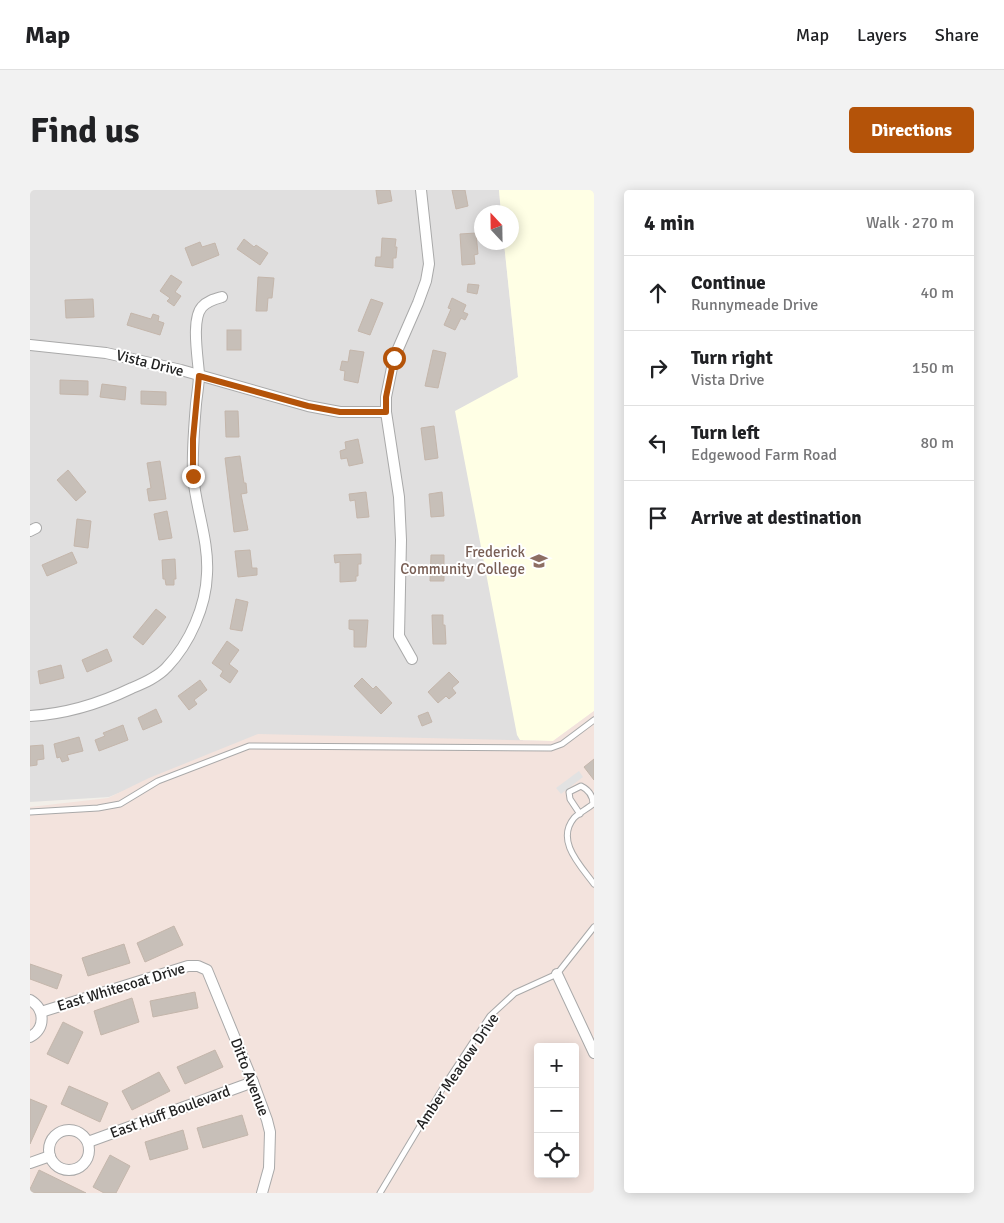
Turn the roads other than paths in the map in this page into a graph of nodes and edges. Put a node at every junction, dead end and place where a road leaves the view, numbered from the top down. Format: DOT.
graph roads {
  1 [pos="421,190"];
  2 [pos="222,297"];
  3 [pos="30,345"];
  4 [pos="199,376"];
  5 [pos="386,412"];
  6 [pos="412,658"];
  7 [pos="30,716"];
  8 [pos="594,720"];
  9 [pos="30,812"];
  10 [pos="580,814"];
  11 [pos="594,884"];
  12 [pos="594,927"];
  13 [pos="202,967"];
  14 [pos="557,974"];
  15 [pos="30,1000"];
  16 [pos="41,1012"];
  17 [pos="30,1037"];
  18 [pos="593,1046"];
  19 [pos="253,1082"];
  20 [pos="88,1142"];
  21 [pos="50,1156"];
  22 [pos="30,1163"];
  23 [pos="262,1193"];
  24 [pos="380,1193"];
  1 -- 5 [label="street"];
  2 -- 4 [label="street"];
  3 -- 4 [label="street, Vista Drive"];
  4 -- 5 [label="street, Vista Drive"];
  4 -- 7 [label="street"];
  5 -- 6 [label="street"];
  8 -- 9 [label="lane"];
  10 -- 10 [label="lane"];
  10 -- 11 [label="lane"];
  12 -- 14 [label="lane, Amber Meadow Drive"];
  13 -- 16 [label="street, East Whitecoat Drive"];
  13 -- 19 [label="street, Ditto Avenue"];
  14 -- 18 [label="street"];
  14 -- 24 [label="lane, Amber Meadow Drive"];
  15 -- 16 [label="street, East Whitecoat Drive"];
  16 -- 17 [label="street, East Whitecoat Drive"];
  19 -- 20 [label="street, East Huff Boulevard"];
  19 -- 23 [label="street, Ditto Avenue"];
  20 -- 21 [label="street"];
  20 -- 21 [label="street"];
  21 -- 22 [label="street"];
}
